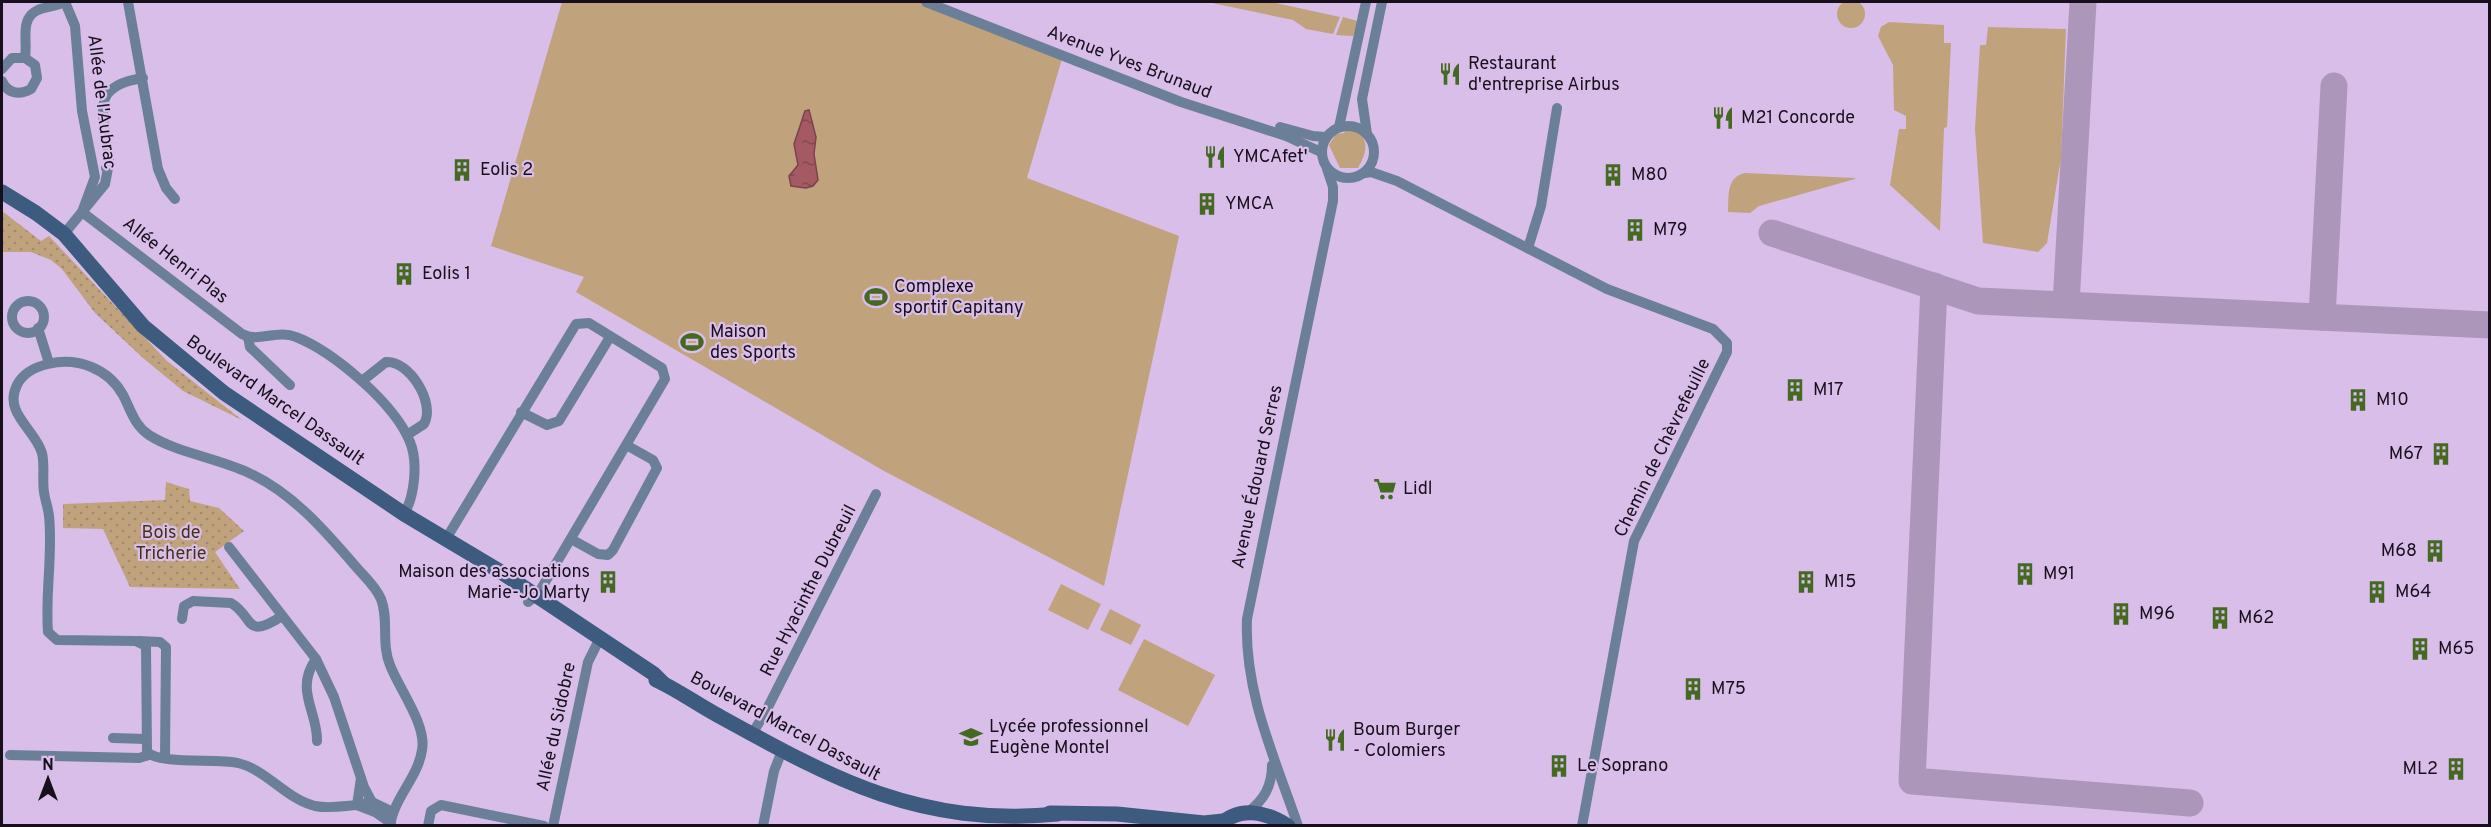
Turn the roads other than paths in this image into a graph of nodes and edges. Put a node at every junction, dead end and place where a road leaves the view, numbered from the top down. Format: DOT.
graph roads {
  1 [pos="65,2"];
  2 [pos="128,2"];
  3 [pos="926,2"];
  4 [pos="948,2"];
  5 [pos="1366,2"];
  6 [pos="1382,2"];
  7 [pos="25,58"];
  8 [pos="2,69"];
  9 [pos="143,78"];
  10 [pos="2,81"];
  11 [pos="1557,107"];
  12 [pos="1339,127"];
  13 [pos="1367,134"];
  14 [pos="1326,137"];
  15 [pos="1374,150"];
  16 [pos="1321,152"];
  17 [pos="109,163"];
  18 [pos="1327,169"];
  19 [pos="94,171"];
  20 [pos="1365,173"];
  21 [pos="1351,178"];
  22 [pos="1397,181"];
  23 [pos="2,192"];
  24 [pos="175,199"];
  25 [pos="1333,201"];
  26 [pos="82,212"];
  27 [pos="64,234"];
  28 [pos="1528,248"];
  29 [pos="38,328"];
  30 [pos="610,336"];
  31 [pos="248,337"];
  32 [pos="50,363"];
  33 [pos="362,381"];
  34 [pos="290,385"];
  35 [pos="522,411"];
  36 [pos="407,435"];
  37 [pos="628,446"];
  38 [pos="876,494"];
  39 [pos="404,514"];
  40 [pos="439,536"];
  41 [pos="571,539"];
  42 [pos="229,547"];
  43 [pos="532,599"];
  44 [pos="282,616"];
  45 [pos="182,619"];
  46 [pos="136,641"];
  47 [pos="597,641"];
  48 [pos="316,659"];
  49 [pos="752,734"];
  50 [pos="113,738"];
  51 [pos="146,739"];
  52 [pos="317,741"];
  53 [pos="782,751"];
  54 [pos="149,754"];
  55 [pos="10,755"];
  56 [pos="165,758"];
  57 [pos="1272,759"];
  58 [pos="361,778"];
  59 [pos="1286,793"];
  60 [pos="1262,800"];
  61 [pos="372,802"];
  62 [pos="357,805"];
  63 [pos="1248,812"];
  64 [pos="991,818"];
  65 [pos="391,820"];
  66 [pos="1173,823"];
  67 [pos="1221,823"];
  68 [pos="428,825"];
  69 [pos="544,825"];
  70 [pos="554,825"];
  71 [pos="763,825"];
  72 [pos="1288,825"];
  73 [pos="1298,825"];
  74 [pos="1582,825"];
  1 -- 7 [label="street, Allée de l'Aubrac"];
  1 -- 19 [label="street, Allée de l'Aubrac"];
  2 -- 9 [label="street"];
  3 -- 16 [label="street, Avenue Yves Brunaud"];
  4 -- 14 [label="street, Avenue Yves Brunaud"];
  5 -- 12 [label="street"];
  6 -- 13 [label="street"];
  7 -- 8 [label="street"];
  7 -- 10 [label="street, Allée de l'Aubrac"];
  9 -- 17 [label="street"];
  9 -- 24 [label="street"];
  11 -- 28 [label="street"];
  12 -- 13 [label="street"];
  12 -- 14 [label="street"];
  13 -- 15 [label="street"];
  14 -- 16 [label="street"];
  15 -- 20 [label="street"];
  15 -- 22 [label="street, Chemin de Chèvrefeuille"];
  16 -- 18 [label="street"];
  17 -- 19 [label="street"];
  17 -- 26 [label="street"];
  18 -- 21 [label="street"];
  18 -- 25 [label="street, Avenue Édouard Serres"];
  19 -- 26 [label="street, Allée de l'Aubrac"];
  20 -- 21 [label="street"];
  20 -- 22 [label="street, Chemin de Chèvrefeuille"];
  21 -- 25 [label="street, Avenue Édouard Serres"];
  22 -- 28 [label="street, Chemin de Chèvrefeuille"];
  23 -- 27 [label="main road, Boulevard Marcel Dassault"];
  25 -- 57 [label="street, Avenue Édouard Serres"];
  26 -- 27 [label="street, Allée de l'Aubrac"];
  26 -- 31 [label="street, Allée Henri Plas"];
  27 -- 39 [label="main road, Boulevard Marcel Dassault"];
  28 -- 74 [label="street, Chemin de Chèvrefeuille"];
  29 -- 32 [label="street"];
  30 -- 35 [label="street"];
  30 -- 35 [label="street"];
  30 -- 37 [label="street"];
  31 -- 33 [label="street"];
  31 -- 34 [label="street, Allée Henri Plas"];
  32 -- 46 [label="street"];
  32 -- 65 [label="street"];
  33 -- 36 [label="street"];
  33 -- 36 [label="street"];
  35 -- 40 [label="street"];
  36 -- 39 [label="street"];
  37 -- 41 [label="street"];
  37 -- 41 [label="street"];
  38 -- 49 [label="street, Rue Hyacinthe Dubreuil"];
  39 -- 40 [label="main road, Boulevard Marcel Dassault"];
  40 -- 43 [label="main road, Boulevard Marcel Dassault"];
  41 -- 43 [label="street"];
  42 -- 44 [label="street"];
  43 -- 47 [label="main road, Boulevard Marcel Dassault"];
  44 -- 45 [label="street"];
  44 -- 48 [label="street"];
  46 -- 51 [label="street"];
  46 -- 56 [label="street"];
  47 -- 49 [label="main road, Boulevard Marcel Dassault"];
  47 -- 70 [label="street, Allée du Sidobre"];
  48 -- 52 [label="street"];
  48 -- 58 [label="street"];
  49 -- 53 [label="main road, Boulevard Marcel Dassault"];
  50 -- 51 [label="street"];
  51 -- 54 [label="street"];
  53 -- 64 [label="main road, Boulevard Marcel Dassault"];
  53 -- 71 [label="street"];
  54 -- 55 [label="street"];
  54 -- 56 [label="street"];
  56 -- 62 [label="street"];
  57 -- 59 [label="street, Avenue Édouard Serres"];
  57 -- 60 [label="street, Avenue Édouard Serres"];
  58 -- 61 [label="street"];
  58 -- 62 [label="street"];
  59 -- 60 [label="street, Avenue Édouard Serres"];
  59 -- 73 [label="street, Avenue Édouard Serres"];
  60 -- 63 [label="street, Avenue Édouard Serres"];
  61 -- 62 [label="street"];
  61 -- 65 [label="street"];
  62 -- 65 [label="street"];
  63 -- 67 [label="main road, Boulevard Marcel Dassault"];
  63 -- 72 [label="main road"];
  64 -- 66 [label="main road, Boulevard Marcel Dassault"];
  66 -- 67 [label="main road, Boulevard Marcel Dassault"];
  68 -- 69 [label="street"];
}
